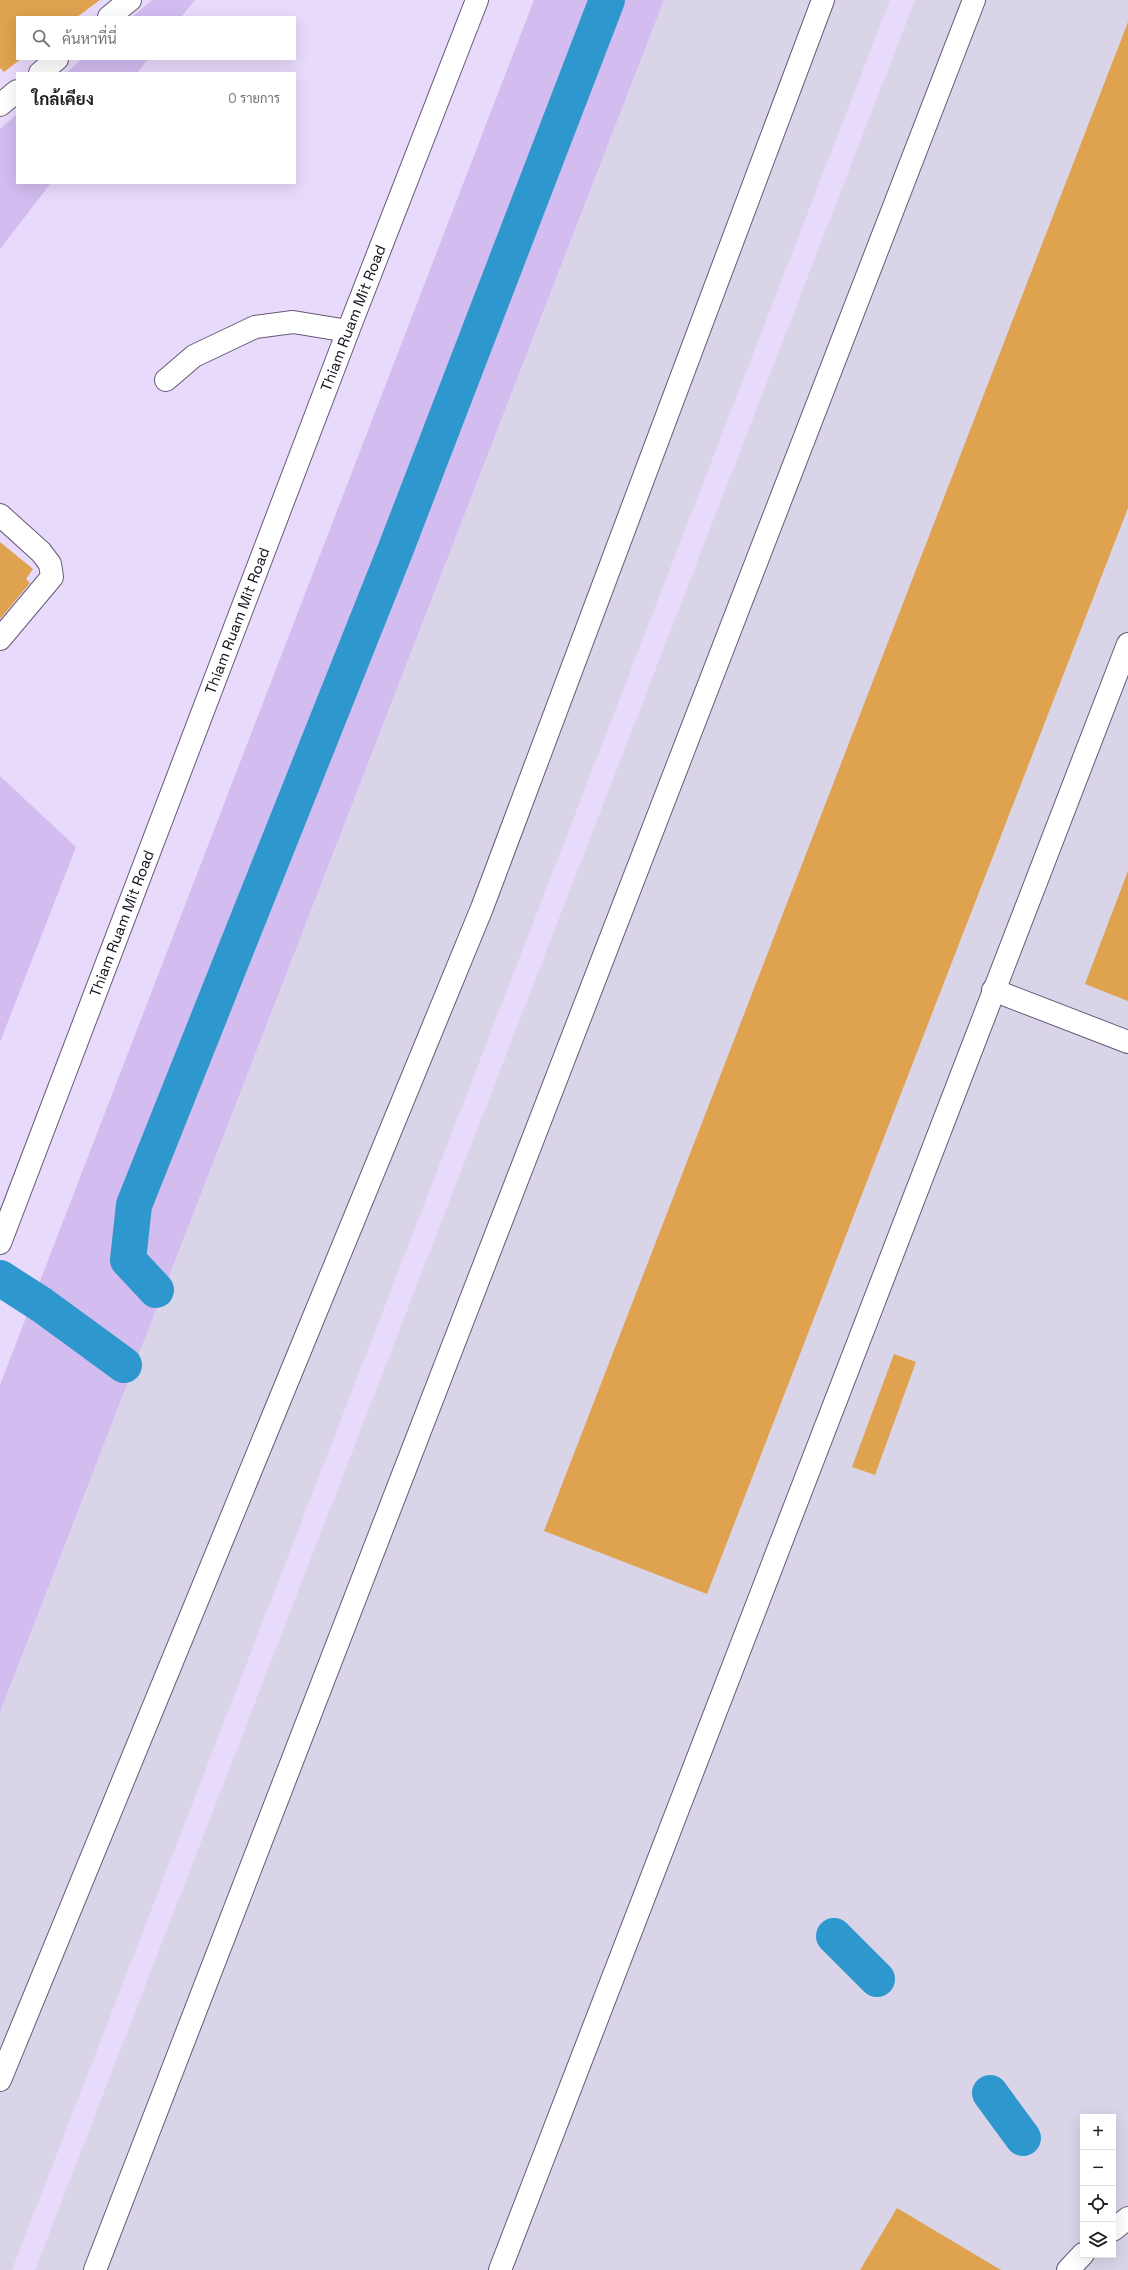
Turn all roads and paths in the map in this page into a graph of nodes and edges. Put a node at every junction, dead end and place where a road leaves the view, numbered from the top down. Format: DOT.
graph roads {
  1 [pos="130,0"];
  2 [pos="477,0"];
  3 [pos="823,0"];
  4 [pos="974,0"];
  5 [pos="110,16"];
  6 [pos="56,60"];
  7 [pos="41,72"];
  8 [pos="16,92"];
  9 [pos="0,105"];
  10 [pos="348,331"];
  11 [pos="166,380"];
  12 [pos="0,515"];
  13 [pos="0,639"];
  14 [pos="1128,644"];
  15 [pos="993,990"];
  16 [pos="1128,1042"];
  17 [pos="0,1243"];
  18 [pos="0,2080"];
  19 [pos="1128,2218"];
  20 [pos="1116,2228"];
  21 [pos="1080,2257"];
  22 [pos="95,2270"];
  23 [pos="500,2270"];
  24 [pos="1068,2270"];
  1 -- 5 [label="street"];
  2 -- 10 [label="street, Thiam Ruam Mit Road"];
  3 -- 18 [label="street"];
  4 -- 22 [label="street"];
  6 -- 7 [label="street"];
  8 -- 9 [label="street"];
  10 -- 11 [label="street"];
  10 -- 17 [label="street, Thiam Ruam Mit Road"];
  12 -- 13 [label="street"];
  14 -- 15 [label="street"];
  15 -- 16 [label="street"];
  15 -- 23 [label="street"];
  19 -- 20 [label="street"];
  21 -- 24 [label="street"];
}
